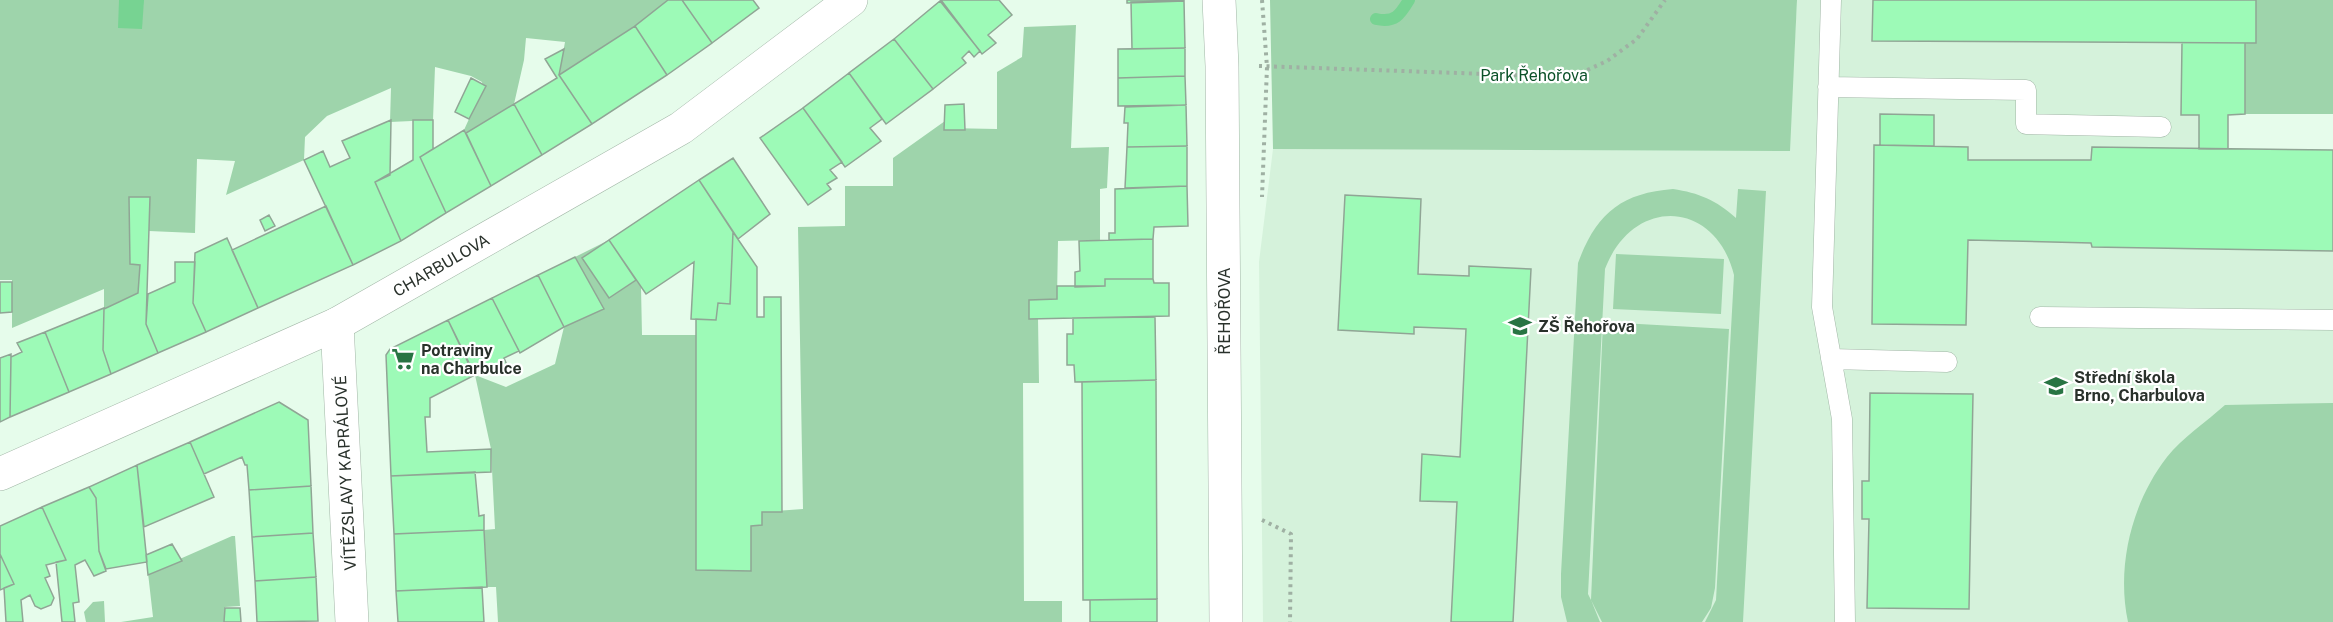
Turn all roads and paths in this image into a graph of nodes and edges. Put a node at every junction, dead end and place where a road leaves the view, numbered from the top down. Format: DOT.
graph roads {
  1 [pos="851,0"];
  2 [pos="1219,0"];
  3 [pos="1262,0"];
  4 [pos="1665,0"];
  5 [pos="1831,0"];
  6 [pos="1222,66"];
  7 [pos="1267,67"];
  8 [pos="1828,87"];
  9 [pos="2162,127"];
  10 [pos="1261,203"];
  11 [pos="2040,317"];
  12 [pos="2333,320"];
  13 [pos="337,324"];
  14 [pos="1831,359"];
  15 [pos="1947,362"];
  16 [pos="0,474"];
  17 [pos="1262,509"];
  18 [pos="1229,618"];
  19 [pos="352,622"];
  20 [pos="1290,622"];
  21 [pos="1845,622"];
  1 -- 13 [label="street, CHARBULOVA"];
  2 -- 6 [label="street, ŘEHOŘOVA"];
  3 -- 7 [label="path"];
  4 -- 7 [label="path"];
  5 -- 8 [label="lane"];
  6 -- 7 [label="path"];
  6 -- 18 [label="street, ŘEHOŘOVA"];
  7 -- 10 [label="path"];
  8 -- 9 [label="lane"];
  8 -- 14 [label="lane"];
  11 -- 12 [label="lane"];
  13 -- 16 [label="street, CHARBULOVA"];
  13 -- 19 [label="street, VÍTĚZSLAVY KAPRÁLOVÉ"];
  14 -- 15 [label="lane"];
  14 -- 21 [label="lane"];
  17 -- 20 [label="path"];
}
